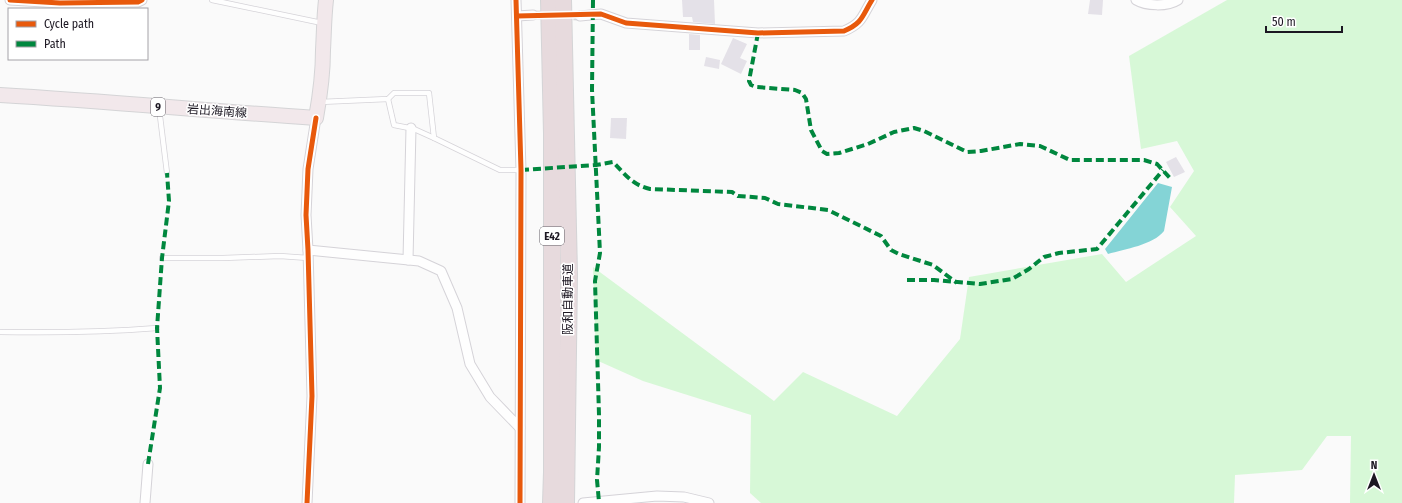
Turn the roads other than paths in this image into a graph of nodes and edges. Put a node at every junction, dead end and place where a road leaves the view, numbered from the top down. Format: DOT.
graph roads {
  1 [pos="10,0"];
  2 [pos="142,0"];
  3 [pos="212,0"];
  4 [pos="326,0"];
  5 [pos="516,0"];
  6 [pos="549,0"];
  7 [pos="564,0"];
  8 [pos="872,0"];
  9 [pos="1136,0"];
  10 [pos="1178,0"];
  11 [pos="533,15"];
  12 [pos="517,16"];
  13 [pos="580,16"];
  14 [pos="323,23"];
  15 [pos="0,95"];
  16 [pos="388,99"];
  17 [pos="319,102"];
  18 [pos="159,107"];
  19 [pos="316,118"];
  20 [pos="411,128"];
  21 [pos="434,138"];
  22 [pos="521,170"];
  23 [pos="167,173"];
  24 [pos="308,254"];
  25 [pos="162,258"];
  26 [pos="408,260"];
  27 [pos="157,328"];
  28 [pos="0,332"];
  29 [pos="520,428"];
  30 [pos="148,464"];
  31 [pos="559,471"];
  32 [pos="145,503"];
  33 [pos="306,503"];
  34 [pos="520,503"];
  35 [pos="550,503"];
  36 [pos="566,503"];
  37 [pos="583,503"];
  38 [pos="709,503"];
  1 -- 2 [label="street"];
  3 -- 14 [label="lane"];
  4 -- 14 [label="main road"];
  5 -- 12 [label="street"];
  6 -- 31 [label="highway, 阪和自動車道 / E42"];
  7 -- 31 [label="highway, 阪和自動車道 / E42"];
  8 -- 13 [label="street"];
  9 -- 10 [label="street"];
  11 -- 12 [label="street"];
  12 -- 22 [label="street"];
  14 -- 17 [label="main road"];
  15 -- 18 [label="main road, 岩出海南線 / 9"];
  16 -- 17 [label="lane"];
  16 -- 20 [label="lane"];
  16 -- 21 [label="lane"];
  17 -- 19 [label="main road"];
  18 -- 19 [label="main road, 岩出海南線 / 9"];
  18 -- 23 [label="lane"];
  19 -- 24 [label="street"];
  20 -- 21 [label="lane"];
  20 -- 26 [label="street"];
  21 -- 22 [label="lane"];
  22 -- 29 [label="street"];
  24 -- 25 [label="lane"];
  24 -- 26 [label="street"];
  24 -- 33 [label="street"];
  26 -- 29 [label="street"];
  27 -- 28 [label="lane"];
  29 -- 34 [label="street"];
  30 -- 32 [label="street"];
  31 -- 35 [label="highway, 阪和自動車道 / E42"];
  31 -- 36 [label="highway, 阪和自動車道 / E42"];
  37 -- 38 [label="street"];
}
